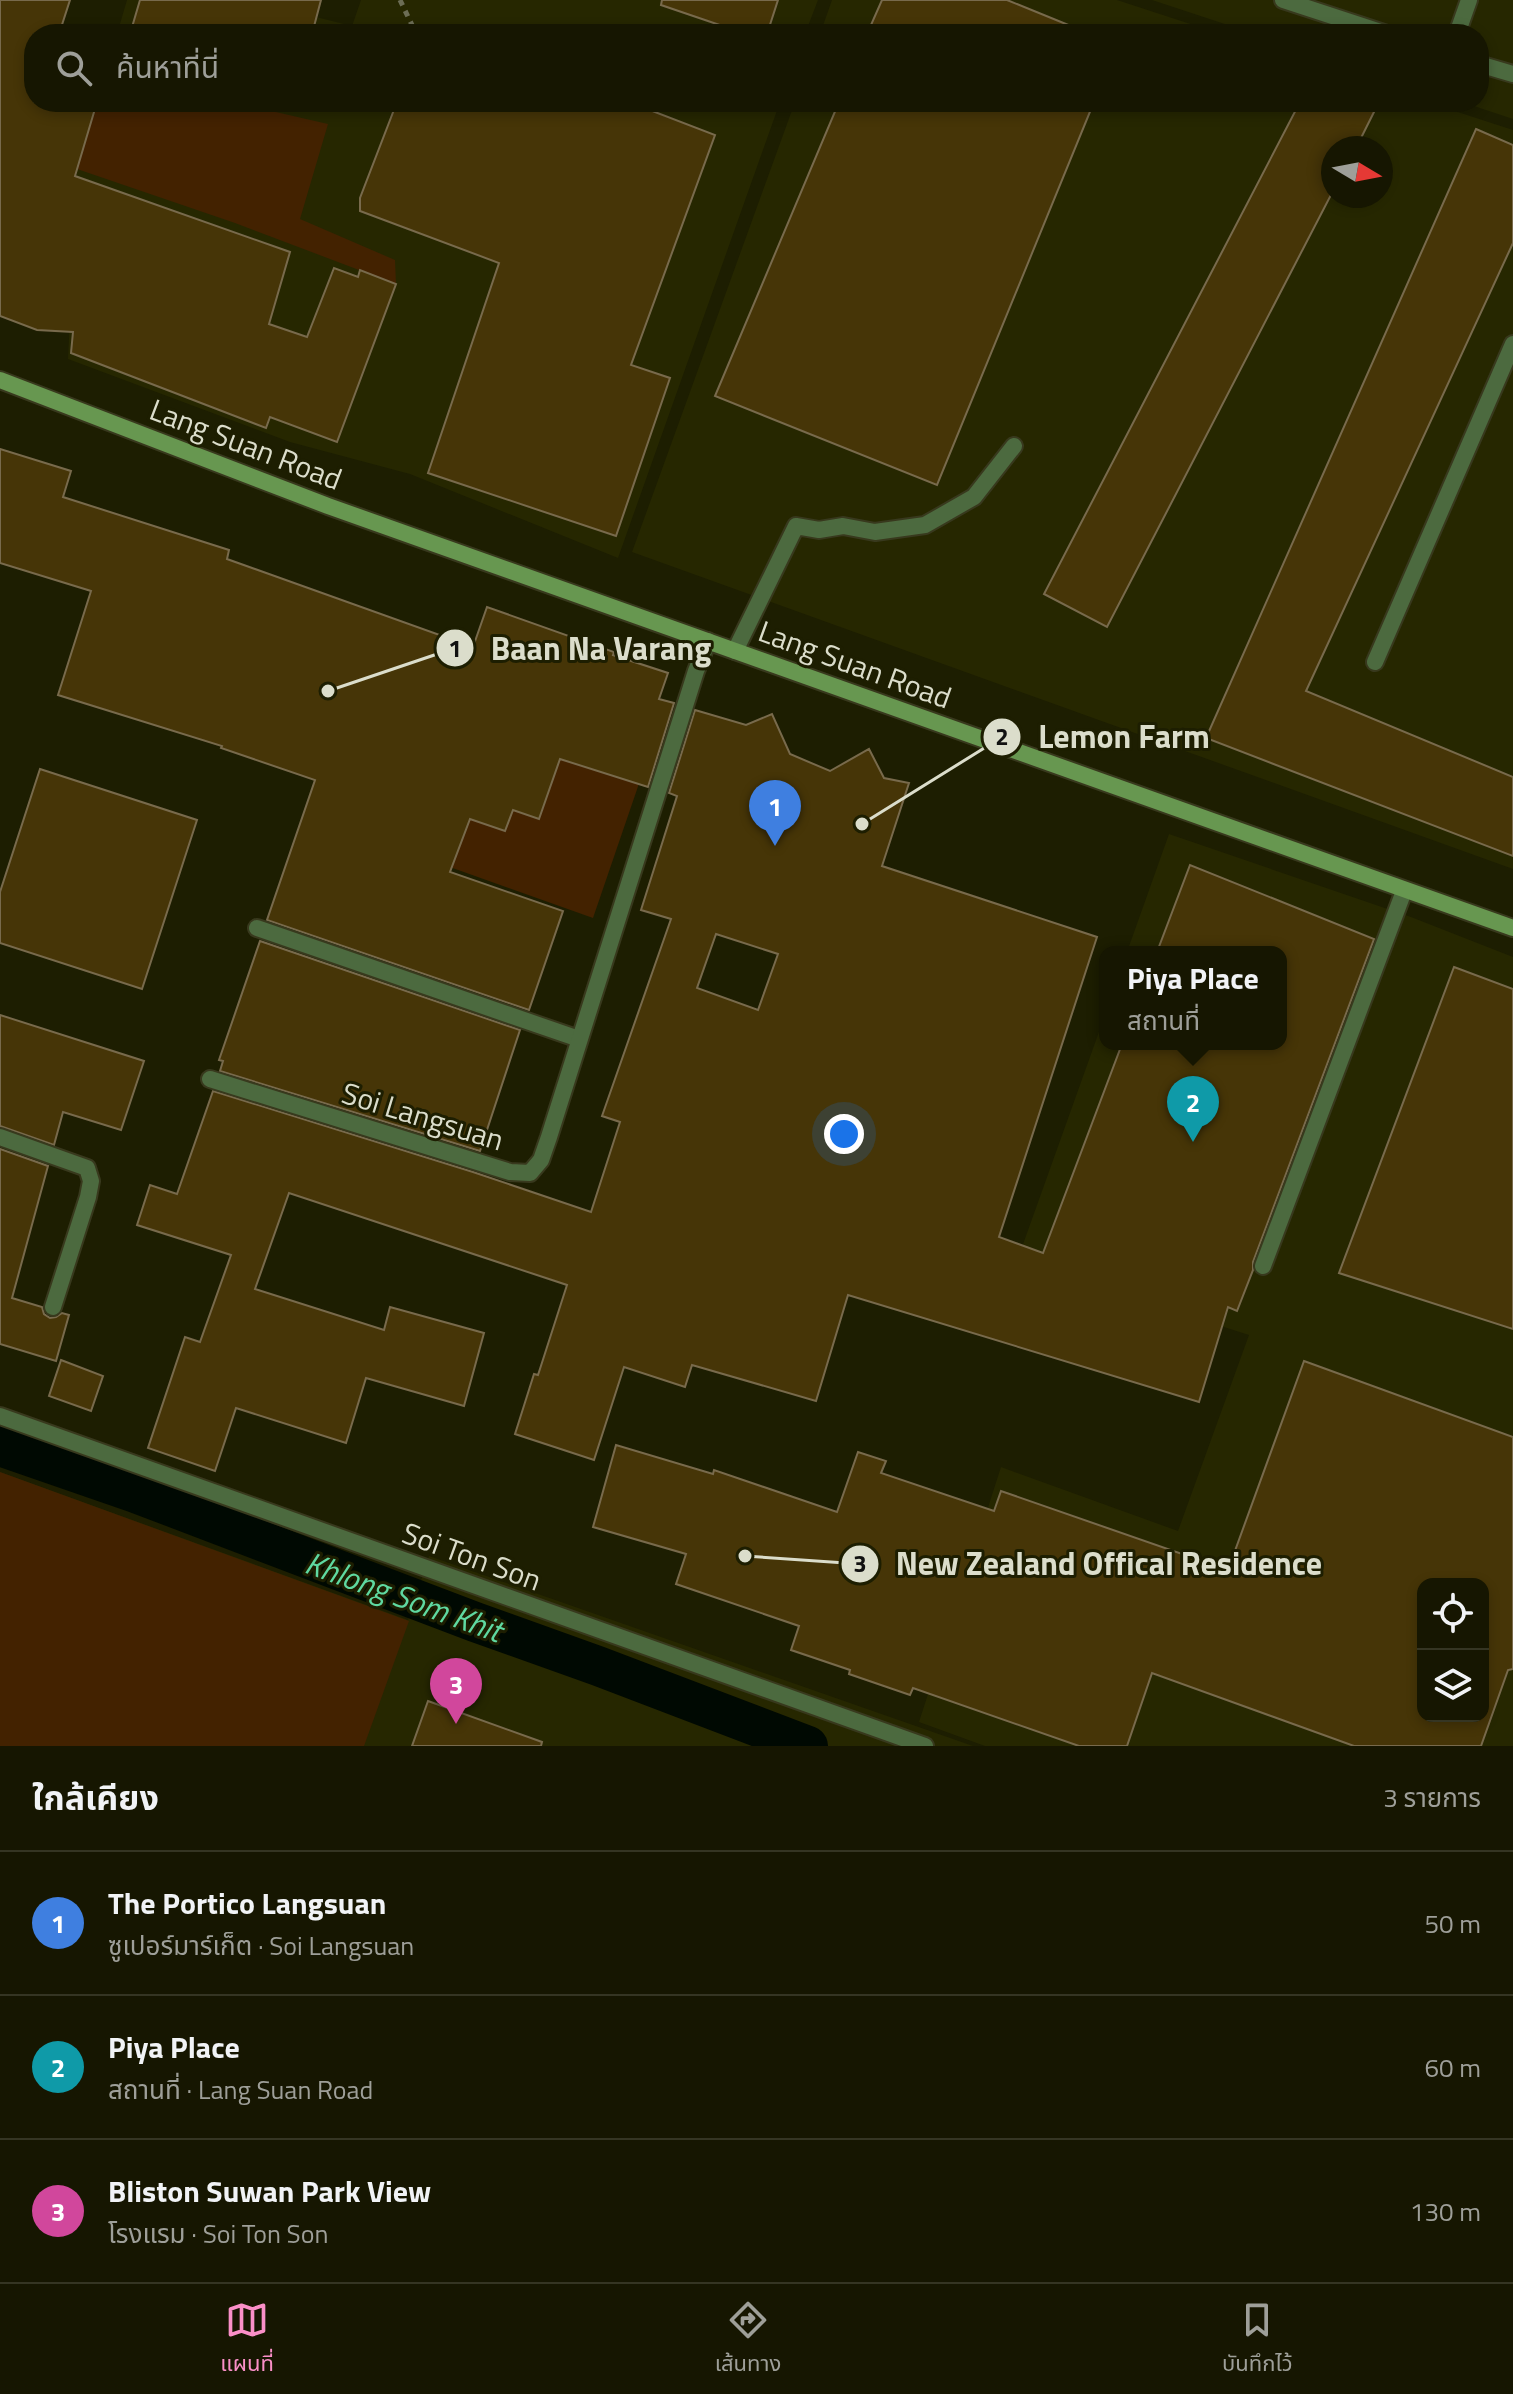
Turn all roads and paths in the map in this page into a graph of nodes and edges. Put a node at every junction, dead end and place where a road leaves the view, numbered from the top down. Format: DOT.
graph roads {
  1 [pos="400,0"];
  2 [pos="1283,0"];
  3 [pos="1469,0"];
  4 [pos="412,24"];
  5 [pos="1356,24"];
  6 [pos="1461,24"];
  7 [pos="1489,67"];
  8 [pos="1513,74"];
  9 [pos="1513,344"];
  10 [pos="0,380"];
  11 [pos="1014,446"];
  12 [pos="708,641"];
  13 [pos="735,651"];
  14 [pos="1375,662"];
  15 [pos="1404,891"];
  16 [pos="257,928"];
  17 [pos="1513,928"];
  18 [pos="579,1039"];
  19 [pos="210,1079"];
  20 [pos="0,1137"];
  21 [pos="1263,1266"];
  22 [pos="53,1307"];
  23 [pos="0,1416"];
  24 [pos="925,1746"];
  1 -- 4 [label="path"];
  2 -- 5 [label="street"];
  3 -- 6 [label="street"];
  7 -- 8 [label="street"];
  9 -- 14 [label="street"];
  10 -- 12 [label="street, Lang Suan Road"];
  11 -- 13 [label="street"];
  12 -- 13 [label="street, Lang Suan Road"];
  12 -- 18 [label="street, Soi Langsuan"];
  13 -- 15 [label="street, Lang Suan Road"];
  15 -- 17 [label="street, Lang Suan Road"];
  15 -- 21 [label="street"];
  16 -- 18 [label="street"];
  18 -- 19 [label="street, Soi Langsuan"];
  20 -- 22 [label="street"];
  23 -- 24 [label="street, Soi Ton Son"];
}
